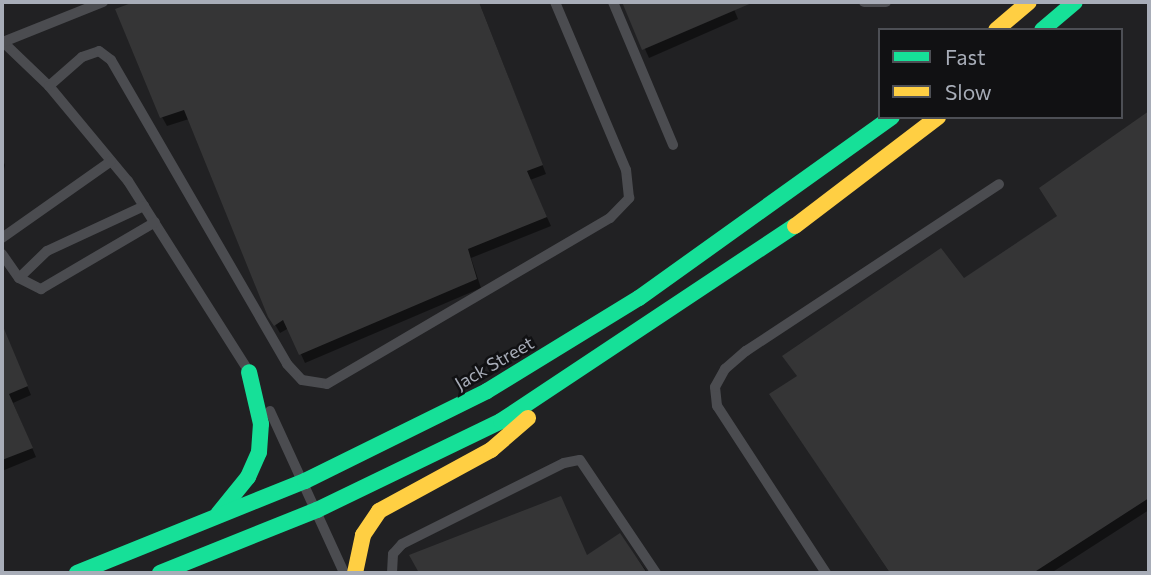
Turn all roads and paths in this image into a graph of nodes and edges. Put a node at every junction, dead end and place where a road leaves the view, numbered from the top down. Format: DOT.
graph roads {
  1 [pos="103,2"];
  2 [pos="555,2"];
  3 [pos="613,2"];
  4 [pos="864,2"];
  5 [pos="886,2"];
  6 [pos="1029,2"];
  7 [pos="1075,2"];
  8 [pos="998,28"];
  9 [pos="1044,28"];
  10 [pos="2,42"];
  11 [pos="49,86"];
  12 [pos="889,119"];
  13 [pos="935,119"];
  14 [pos="673,145"];
  15 [pos="111,161"];
  16 [pos="999,184"];
  17 [pos="144,206"];
  18 [pos="155,222"];
  19 [pos="2,238"];
  20 [pos="2,254"];
  21 [pos="19,278"];
  22 [pos="249,372"];
  23 [pos="570,377"];
  24 [pos="305,481"];
  25 [pos="317,510"];
  26 [pos="214,519"];
  27 [pos="178,568"];
  28 [pos="77,573"];
  29 [pos="160,573"];
  30 [pos="344,573"];
  31 [pos="355,573"];
  32 [pos="392,573"];
  33 [pos="656,573"];
  34 [pos="826,573"];
  1 -- 10 [label="lane"];
  2 -- 11 [label="lane"];
  3 -- 14 [label="lane"];
  4 -- 5 [label="lane"];
  6 -- 8 [label="main road"];
  7 -- 9 [label="main road"];
  10 -- 11 [label="lane"];
  11 -- 15 [label="lane"];
  12 -- 24 [label="main road, Jack Street"];
  13 -- 23 [label="main road"];
  15 -- 17 [label="lane"];
  15 -- 19 [label="lane"];
  16 -- 34 [label="lane"];
  17 -- 18 [label="lane"];
  17 -- 21 [label="lane"];
  18 -- 21 [label="lane"];
  18 -- 22 [label="lane"];
  20 -- 21 [label="lane"];
  22 -- 24 [label="lane"];
  22 -- 26 [label="main road"];
  23 -- 25 [label="main road"];
  23 -- 31 [label="main road"];
  24 -- 25 [label="lane"];
  24 -- 26 [label="main road, Jack Street"];
  25 -- 27 [label="main road"];
  25 -- 30 [label="lane"];
  26 -- 28 [label="main road, Jack Street"];
  27 -- 29 [label="main road"];
  32 -- 33 [label="lane"];
}
